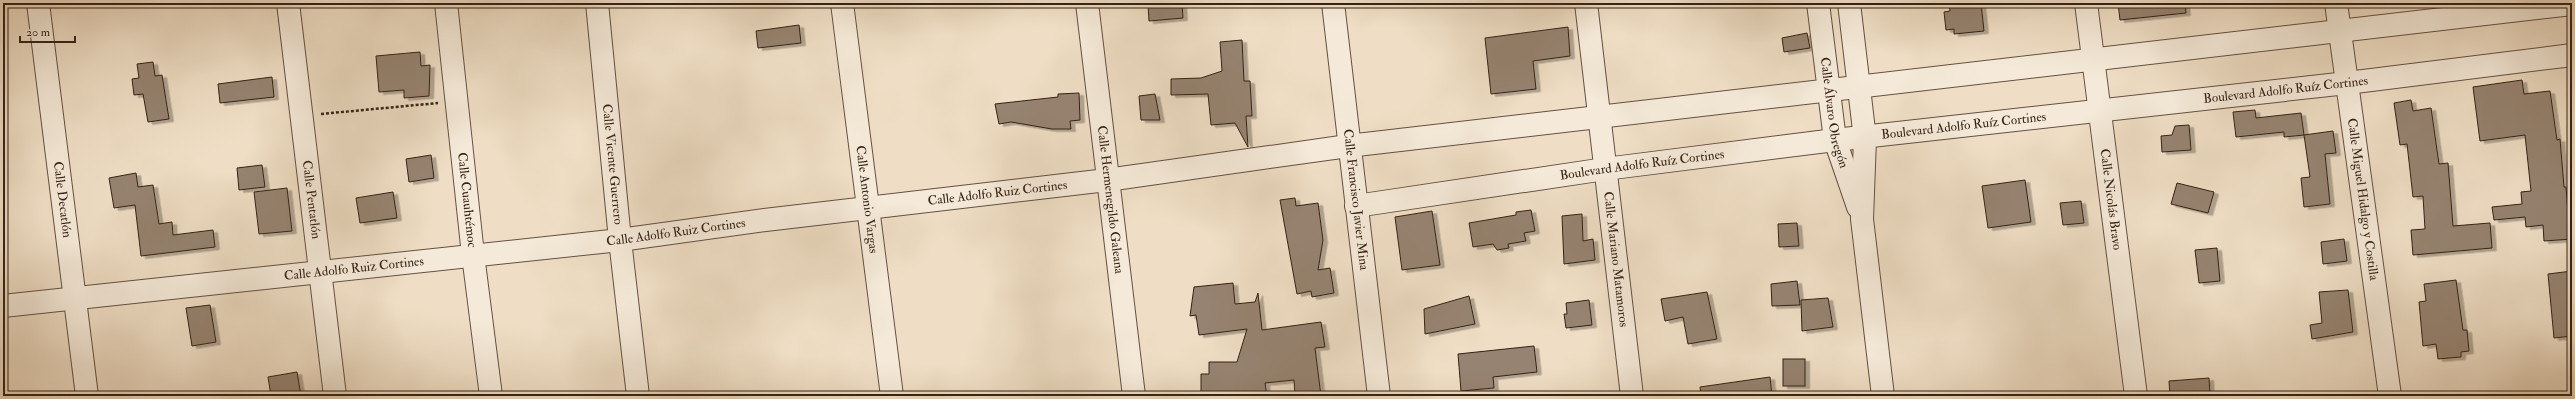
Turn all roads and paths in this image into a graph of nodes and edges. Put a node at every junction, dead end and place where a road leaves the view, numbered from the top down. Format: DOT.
graph roads {
  1 [pos="38,3"];
  2 [pos="288,3"];
  3 [pos="446,3"];
  4 [pos="597,3"];
  5 [pos="842,3"];
  6 [pos="1086,3"];
  7 [pos="1333,3"];
  8 [pos="1586,3"];
  9 [pos="1818,3"];
  10 [pos="1848,3"];
  11 [pos="2086,3"];
  12 [pos="2336,3"];
  13 [pos="2572,4"];
  14 [pos="2340,30"];
  15 [pos="2572,55"];
  16 [pos="2093,59"];
  17 [pos="2347,83"];
  18 [pos="1859,85"];
  19 [pos="1829,88"];
  20 [pos="456,101"];
  21 [pos="2100,111"];
  22 [pos="302,116"];
  23 [pos="1600,116"];
  24 [pos="1865,139"];
  25 [pos="1836,140"];
  26 [pos="1348,146"];
  27 [pos="1605,169"];
  28 [pos="1106,180"];
  29 [pos="1356,206"];
  30 [pos="868,208"];
  31 [pos="1862,219"];
  32 [pos="620,240"];
  33 [pos="473,255"];
  34 [pos="320,272"];
  35 [pos="75,298"];
  36 [pos="3,306"];
  37 [pos="87,396"];
  38 [pos="335,396"];
  39 [pos="491,396"];
  40 [pos="638,396"];
  41 [pos="892,396"];
  42 [pos="1134,396"];
  43 [pos="1379,396"];
  44 [pos="1632,396"];
  45 [pos="1883,396"];
  46 [pos="2136,396"];
  47 [pos="2390,396"];
  1 -- 35 [label="street, Calle Decatlón"];
  2 -- 22 [label="street, Calle Pentatlón"];
  3 -- 20 [label="street, Calle Cuauhtémoc"];
  4 -- 32 [label="street, Calle Vicente Guerrero"];
  5 -- 30 [label="street, Calle Antonio Vargas"];
  6 -- 28 [label="street, Calle Hermenegildo Galeana"];
  7 -- 26 [label="street, Calle Francisco Javier Mina"];
  8 -- 23 [label="street, Calle Mariano Matamoros"];
  9 -- 19 [label="street, Calle Álvaro Obregón"];
  10 -- 18 [label="street, Calle Álvaro Obregón"];
  11 -- 16 [label="street, Calle Nicolás Bravo"];
  12 -- 14 [label="street, Calle Miguel Hidalgo y Costilla"];
  13 -- 14 [label="street"];
  14 -- 16 [label="street"];
  14 -- 17 [label="street, Calle Miguel Hidalgo y Costilla"];
  15 -- 17 [label="street, Boulevard Adolfo Ruíz Cortines"];
  16 -- 18 [label="street"];
  16 -- 21 [label="street, Calle Nicolás Bravo"];
  17 -- 21 [label="street, Boulevard Adolfo Ruíz Cortines"];
  17 -- 47 [label="street, Calle Miguel Hidalgo y Costilla"];
  18 -- 19 [label="street"];
  18 -- 24 [label="street, Calle Álvaro Obregón"];
  19 -- 23 [label="street, Calle Adolfo Ruiz Cortines"];
  19 -- 25 [label="street, Calle Álvaro Obregón"];
  20 -- 22 [label="path"];
  20 -- 33 [label="street, Calle Cuauhtémoc"];
  21 -- 24 [label="street, Boulevard Adolfo Ruíz Cortines"];
  21 -- 46 [label="street, Calle Nicolás Bravo"];
  22 -- 34 [label="street, Calle Pentatlón"];
  23 -- 26 [label="street, Calle Adolfo Ruiz Cortines"];
  23 -- 27 [label="street, Calle Mariano Matamoros"];
  24 -- 25 [label="street, Boulevard Adolfo Ruíz Cortines"];
  24 -- 31 [label="street, Calle Álvaro Obregón"];
  25 -- 27 [label="street, Boulevard Adolfo Ruíz Cortines"];
  25 -- 31 [label="street, Calle Álvaro Obregón"];
  26 -- 28 [label="street, Calle Adolfo Ruiz Cortines"];
  26 -- 29 [label="street, Calle Francisco Javier Mina"];
  27 -- 29 [label="street, Boulevard Adolfo Ruíz Cortines"];
  27 -- 44 [label="street, Calle Mariano Matamoros"];
  28 -- 30 [label="street, Calle Adolfo Ruiz Cortines"];
  28 -- 42 [label="street, Calle Hermenegildo Galeana"];
  29 -- 43 [label="street, Calle Francisco Javier Mina"];
  30 -- 32 [label="street, Calle Adolfo Ruiz Cortines"];
  30 -- 41 [label="street, Calle Antonio Vargas"];
  31 -- 45 [label="street, Calle Álvaro Obregón"];
  32 -- 33 [label="street, Calle Adolfo Ruiz Cortines"];
  32 -- 40 [label="street, Calle Vicente Guerrero"];
  33 -- 34 [label="street, Calle Adolfo Ruiz Cortines"];
  33 -- 39 [label="street, Calle Cuauhtémoc"];
  34 -- 35 [label="street, Calle Adolfo Ruiz Cortines"];
  34 -- 38 [label="street, Calle Pentatlón"];
  35 -- 36 [label="street, Calle Adolfo Ruiz Cortines"];
  35 -- 37 [label="street, Calle Decatlón"];
}
